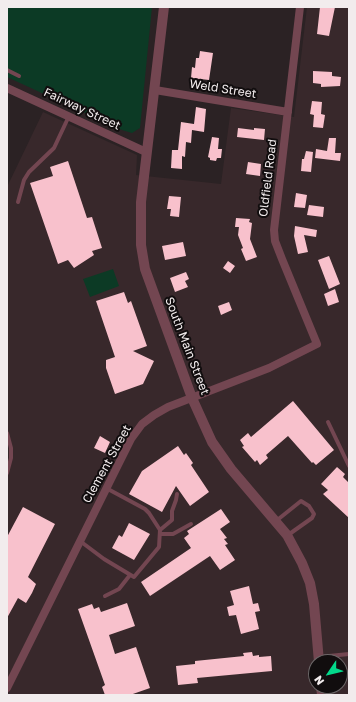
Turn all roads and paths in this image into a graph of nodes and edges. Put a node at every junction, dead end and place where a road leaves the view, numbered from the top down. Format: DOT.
graph roads {
  1 [pos="164,7"];
  2 [pos="300,7"];
  3 [pos="7,70"];
  4 [pos="19,76"];
  5 [pos="7,88"];
  6 [pos="155,90"];
  7 [pos="288,112"];
  8 [pos="69,116"];
  9 [pos="146,152"];
  10 [pos="18,202"];
  11 [pos="317,344"];
  12 [pos="192,398"];
  13 [pos="328,422"];
  14 [pos="7,433"];
  15 [pos="349,466"];
  16 [pos="7,473"];
  17 [pos="106,488"];
  18 [pos="177,494"];
  19 [pos="276,521"];
  20 [pos="191,524"];
  21 [pos="160,532"];
  22 [pos="287,535"];
  23 [pos="80,540"];
  24 [pos="130,575"];
  25 [pos="105,596"];
  26 [pos="318,654"];
  27 [pos="7,688"];
  1 -- 6 [label="street, South Main Street"];
  2 -- 7 [label="street, Oldfield Road"];
  3 -- 4 [label="lane"];
  5 -- 8 [label="street, Fairway Street"];
  6 -- 7 [label="street, Weld Street"];
  6 -- 9 [label="street, South Main Street"];
  7 -- 11 [label="street, Oldfield Road"];
  8 -- 9 [label="street, Fairway Street"];
  8 -- 10 [label="lane"];
  9 -- 12 [label="street, South Main Street"];
  11 -- 12 [label="street, Clement Street"];
  12 -- 17 [label="street, Clement Street"];
  12 -- 19 [label="street, South Main Street"];
  13 -- 15 [label="lane"];
  14 -- 16 [label="lane"];
  17 -- 21 [label="lane"];
  17 -- 23 [label="street, Clement Street"];
  18 -- 21 [label="lane"];
  19 -- 22 [label="street, South Main Street"];
  19 -- 22 [label="lane"];
  20 -- 21 [label="lane"];
  21 -- 24 [label="lane"];
  22 -- 26 [label="street, South Main Street"];
  23 -- 24 [label="lane"];
  23 -- 27 [label="street, Clement Street"];
  24 -- 25 [label="lane"];
}
